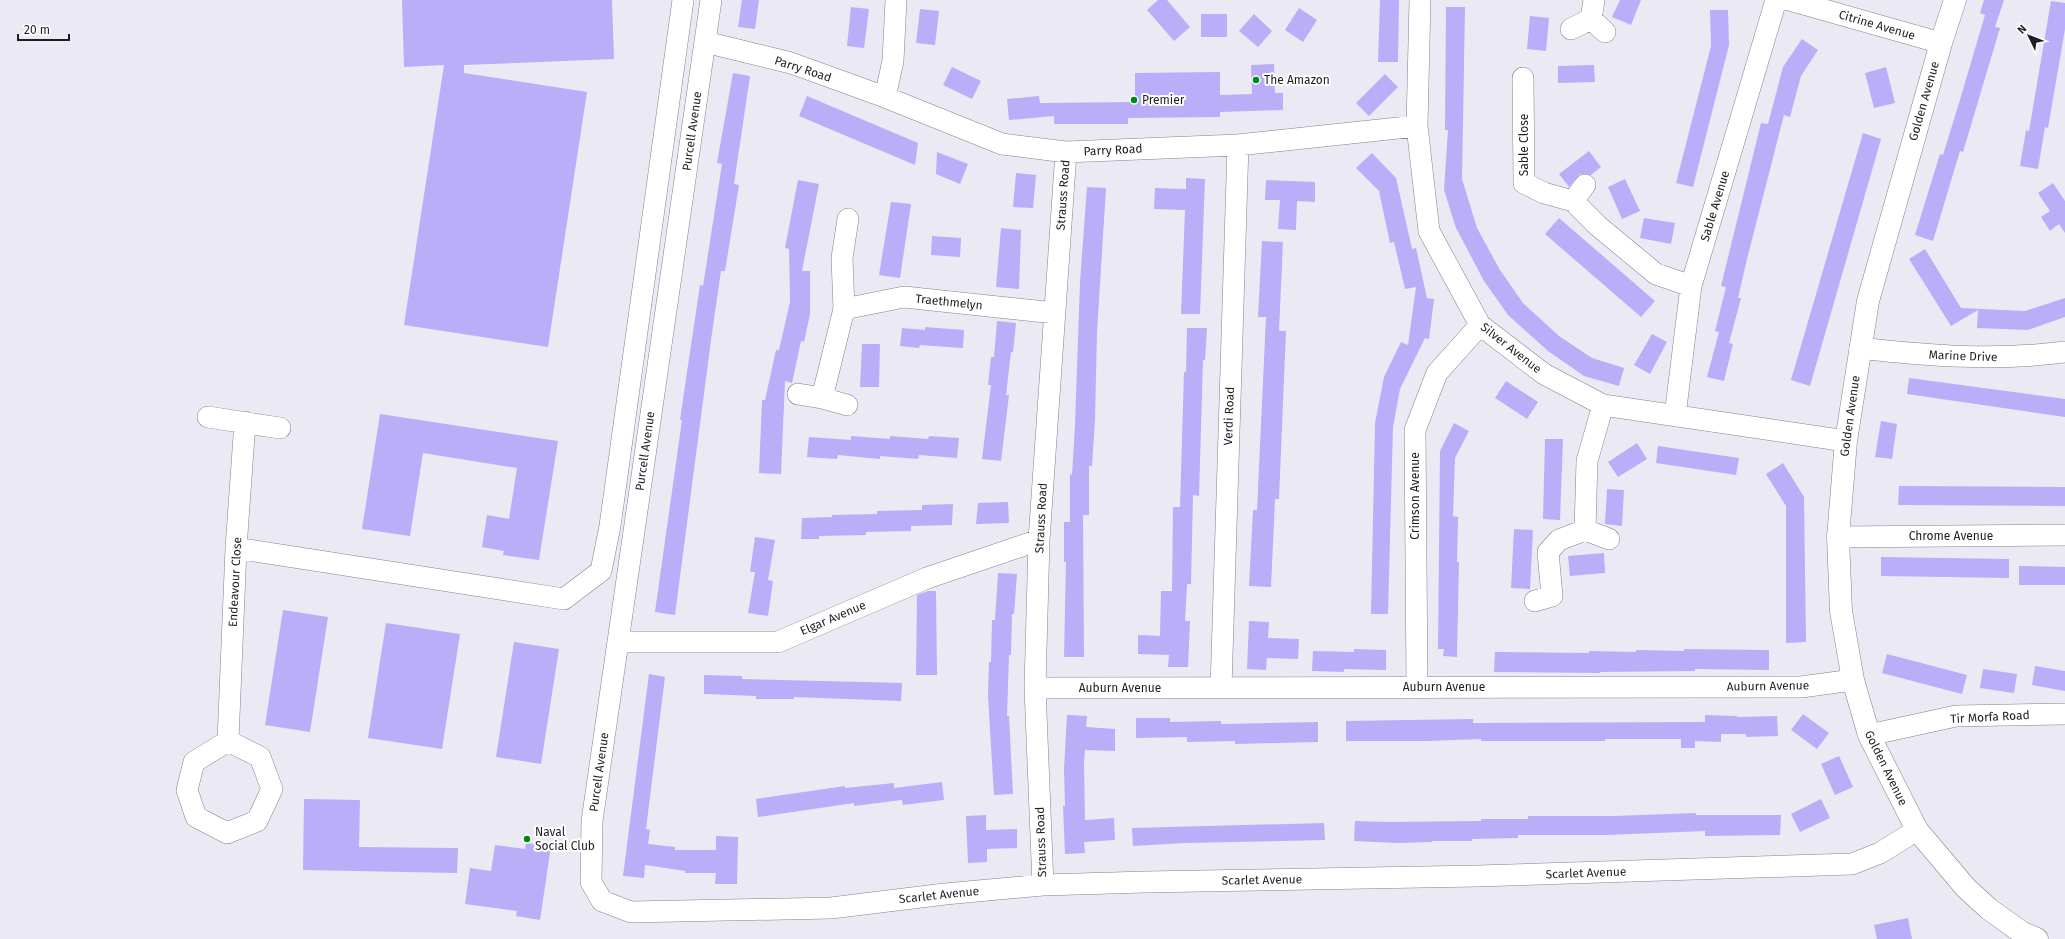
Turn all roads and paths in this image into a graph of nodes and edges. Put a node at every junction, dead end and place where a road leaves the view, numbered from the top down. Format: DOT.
graph roads {
  1 [pos="683,0"];
  2 [pos="711,0"];
  3 [pos="896,0"];
  4 [pos="1420,0"];
  5 [pos="1776,0"];
  6 [pos="1789,0"];
  7 [pos="1955,0"];
  8 [pos="1597,17"];
  9 [pos="1571,29"];
  10 [pos="705,42"];
  11 [pos="1941,43"];
  12 [pos="1523,78"];
  13 [pos="885,97"];
  14 [pos="1418,126"];
  15 [pos="1238,145"];
  16 [pos="1066,152"];
  17 [pos="848,219"];
  18 [pos="1691,286"];
  19 [pos="844,309"];
  20 [pos="1055,313"];
  21 [pos="1480,325"];
  22 [pos="1860,348"];
  23 [pos="2065,352"];
  24 [pos="798,394"];
  25 [pos="822,398"];
  26 [pos="847,405"];
  27 [pos="1603,405"];
  28 [pos="1675,416"];
  29 [pos="208,417"];
  30 [pos="245,422"];
  31 [pos="280,428"];
  32 [pos="1846,441"];
  33 [pos="1584,530"];
  34 [pos="2065,535"];
  35 [pos="1838,537"];
  36 [pos="1609,539"];
  37 [pos="1039,540"];
  38 [pos="236,548"];
  39 [pos="1535,601"];
  40 [pos="618,642"];
  41 [pos="1853,680"];
  42 [pos="1417,687"];
  43 [pos="1035,688"];
  44 [pos="1220,688"];
  45 [pos="2065,714"];
  46 [pos="1869,735"];
  47 [pos="228,741"];
  48 [pos="1917,830"];
  49 [pos="1043,885"];
  50 [pos="602,901"];
  51 [pos="2037,939"];
  1 -- 38 [label="street"];
  2 -- 10 [label="street, Purcell Avenue"];
  3 -- 13 [label="street"];
  4 -- 14 [label="street, Silver Avenue"];
  5 -- 18 [label="street, Sable Avenue"];
  6 -- 11 [label="street, Citrine Avenue"];
  7 -- 11 [label="street, Golden Avenue"];
  8 -- 9 [label="street"];
  10 -- 13 [label="street, Parry Road"];
  10 -- 40 [label="street, Purcell Avenue"];
  11 -- 22 [label="street, Golden Avenue"];
  12 -- 18 [label="street, Sable Close"];
  13 -- 16 [label="street, Parry Road"];
  14 -- 15 [label="street, Parry Road"];
  14 -- 21 [label="street, Silver Avenue"];
  15 -- 16 [label="street, Parry Road"];
  15 -- 44 [label="street, Verdi Road"];
  16 -- 20 [label="street, Strauss Road"];
  17 -- 19 [label="street"];
  18 -- 28 [label="street, Sable Avenue"];
  19 -- 20 [label="street, Traethmelyn"];
  19 -- 25 [label="street"];
  20 -- 37 [label="street, Strauss Road"];
  21 -- 27 [label="street, Silver Avenue"];
  21 -- 42 [label="street, Crimson Avenue"];
  22 -- 23 [label="street, Marine Drive"];
  22 -- 32 [label="street, Golden Avenue"];
  24 -- 25 [label="street"];
  25 -- 26 [label="street"];
  27 -- 28 [label="street, Silver Avenue"];
  27 -- 33 [label="street"];
  28 -- 32 [label="street, Silver Avenue"];
  29 -- 30 [label="street"];
  30 -- 31 [label="street"];
  30 -- 38 [label="street, Endeavour Close"];
  32 -- 35 [label="street, Golden Avenue"];
  33 -- 36 [label="street"];
  33 -- 39 [label="street"];
  34 -- 35 [label="street, Chrome Avenue"];
  35 -- 41 [label="street, Golden Avenue"];
  37 -- 40 [label="street, Elgar Avenue"];
  37 -- 43 [label="street, Strauss Road"];
  38 -- 47 [label="street, Endeavour Close"];
  40 -- 50 [label="street, Purcell Avenue"];
  41 -- 42 [label="street, Auburn Avenue"];
  41 -- 46 [label="street, Golden Avenue"];
  42 -- 44 [label="street, Auburn Avenue"];
  43 -- 44 [label="street, Auburn Avenue"];
  43 -- 49 [label="street, Strauss Road"];
  45 -- 46 [label="street, Tir Morfa Road"];
  46 -- 48 [label="street, Golden Avenue"];
  47 -- 47 [label="street"];
  48 -- 49 [label="street, Scarlet Avenue"];
  48 -- 51 [label="street, Golden Avenue"];
  49 -- 50 [label="street, Scarlet Avenue"];
}
